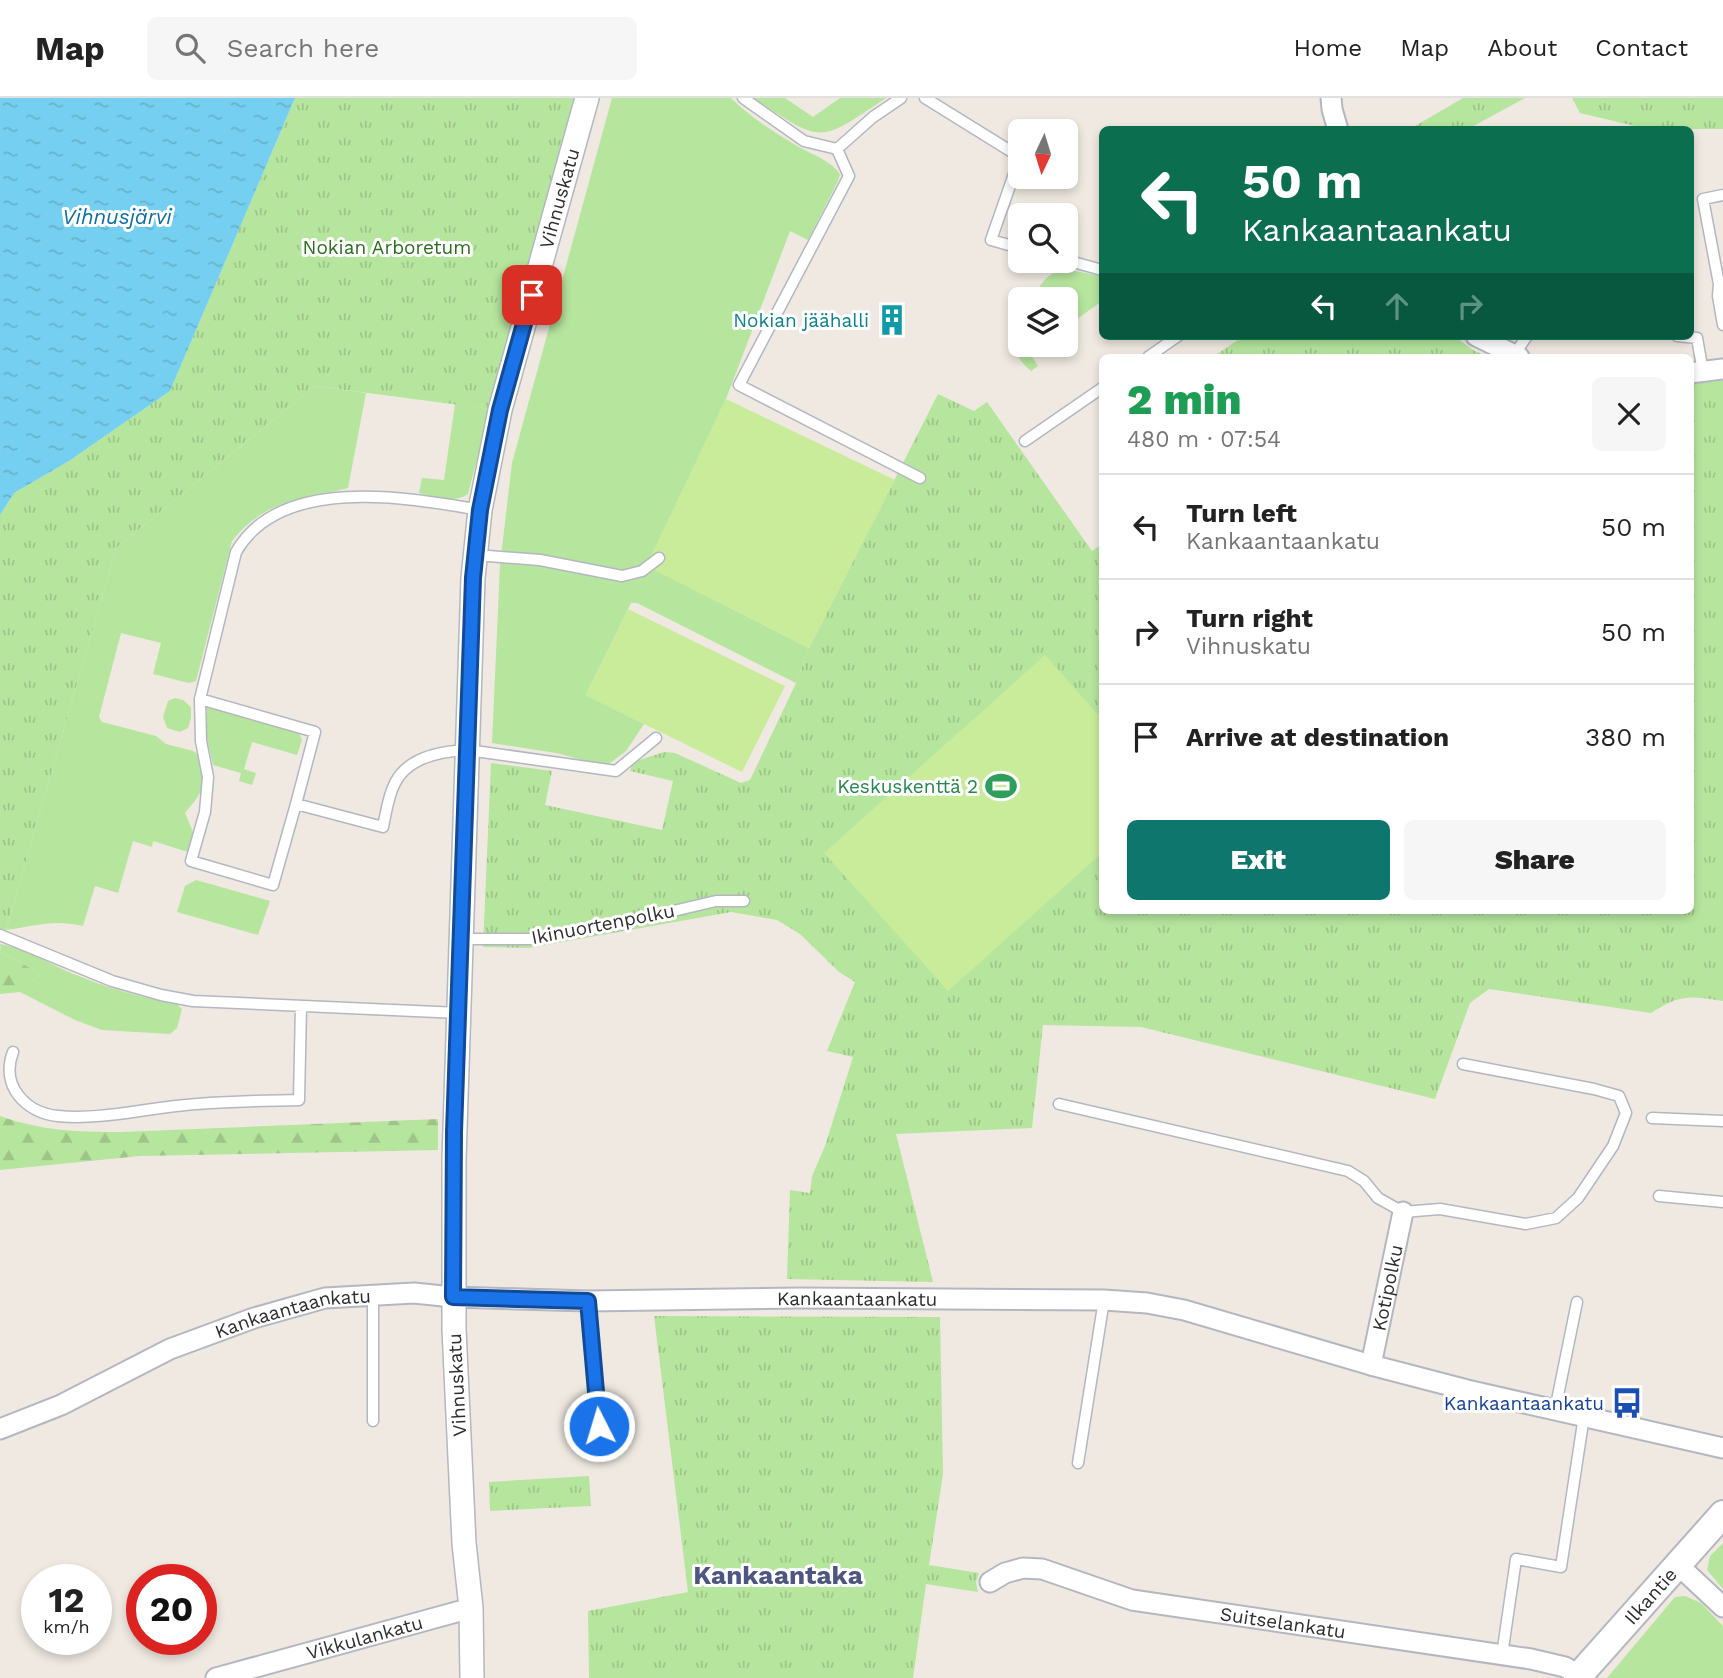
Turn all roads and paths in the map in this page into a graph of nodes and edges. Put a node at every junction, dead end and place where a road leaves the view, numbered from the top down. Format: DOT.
graph roads {
  1 [pos="587,98"];
  2 [pos="743,98"];
  3 [pos="901,98"];
  4 [pos="925,98"];
  5 [pos="1332,98"];
  6 [pos="1337,126"];
  7 [pos="837,149"];
  8 [pos="1008,150"];
  9 [pos="1009,189"];
  10 [pos="1723,195"];
  11 [pos="1008,245"];
  12 [pos="1078,263"];
  13 [pos="1099,269"];
  14 [pos="1722,307"];
  15 [pos="1723,326"];
  16 [pos="1694,338"];
  17 [pos="1172,340"];
  18 [pos="1486,340"];
  19 [pos="1509,349"];
  20 [pos="1152,354"];
  21 [pos="1723,369"];
  22 [pos="1697,373"];
  23 [pos="1099,390"];
  24 [pos="1025,441"];
  25 [pos="920,478"];
  26 [pos="480,510"];
  27 [pos="476,555"];
  28 [pos="659,558"];
  29 [pos="200,699"];
  30 [pos="656,738"];
  31 [pos="468,750"];
  32 [pos="296,804"];
  33 [pos="744,901"];
  34 [pos="0,935"];
  35 [pos="461,939"];
  36 [pos="301,1006"];
  37 [pos="459,1013"];
  38 [pos="13,1052"];
  39 [pos="1463,1064"];
  40 [pos="1059,1104"];
  41 [pos="1652,1118"];
  42 [pos="1723,1121"];
  43 [pos="1659,1195"];
  44 [pos="1723,1202"];
  45 [pos="1403,1212"];
  46 [pos="373,1295"];
  47 [pos="453,1297"];
  48 [pos="1104,1300"];
  49 [pos="588,1301"];
  50 [pos="1577,1301"];
  51 [pos="1371,1365"];
  52 [pos="1555,1410"];
  53 [pos="1584,1416"];
  54 [pos="373,1421"];
  55 [pos="0,1429"];
  56 [pos="1723,1448"];
  57 [pos="601,1452"];
  58 [pos="1078,1463"];
  59 [pos="1723,1514"];
  60 [pos="1677,1564"];
  61 [pos="990,1582"];
  62 [pos="1723,1607"];
  63 [pos="471,1608"];
  64 [pos="1502,1655"];
  65 [pos="1578,1677"];
  66 [pos="216,1678"];
  67 [pos="472,1678"];
  1 -- 26 [label="street, Vihnuskatu"];
  2 -- 7 [label="lane"];
  3 -- 7 [label="lane"];
  4 -- 8 [label="lane"];
  5 -- 6 [label="street"];
  7 -- 25 [label="lane"];
  9 -- 11 [label="lane"];
  10 -- 14 [label="lane"];
  12 -- 13 [label="lane"];
  14 -- 15 [label="lane"];
  16 -- 22 [label="lane"];
  17 -- 20 [label="lane"];
  18 -- 19 [label="street"];
  21 -- 22 [label="street"];
  23 -- 24 [label="lane"];
  26 -- 27 [label="street, Vihnuskatu"];
  26 -- 29 [label="lane"];
  27 -- 28 [label="lane"];
  27 -- 31 [label="street, Vihnuskatu"];
  29 -- 32 [label="lane"];
  29 -- 32 [label="lane"];
  30 -- 31 [label="lane"];
  31 -- 32 [label="lane"];
  31 -- 35 [label="street, Vihnuskatu"];
  33 -- 35 [label="lane, Ikinuortenpolku"];
  34 -- 36 [label="lane"];
  35 -- 37 [label="street, Vihnuskatu"];
  36 -- 37 [label="lane"];
  36 -- 38 [label="lane"];
  37 -- 47 [label="street, Vihnuskatu"];
  39 -- 45 [label="lane"];
  40 -- 45 [label="lane"];
  41 -- 42 [label="lane"];
  43 -- 44 [label="lane"];
  45 -- 51 [label="street, Kotipolku"];
  46 -- 47 [label="street, Kankaantaankatu"];
  46 -- 54 [label="lane"];
  46 -- 55 [label="street, Kankaantaankatu"];
  47 -- 49 [label="street, Kankaantaankatu"];
  47 -- 63 [label="street, Vihnuskatu"];
  48 -- 49 [label="street, Kankaantaankatu"];
  48 -- 51 [label="street, Kankaantaankatu"];
  48 -- 58 [label="lane"];
  49 -- 57 [label="lane"];
  50 -- 52 [label="lane"];
  51 -- 52 [label="street, Kankaantaankatu"];
  52 -- 53 [label="street, Kankaantaankatu"];
  53 -- 56 [label="street, Kankaantaankatu"];
  53 -- 64 [label="lane"];
  59 -- 60 [label="main road, Ilkantie"];
  60 -- 62 [label="street"];
  60 -- 65 [label="main road, Ilkantie"];
  61 -- 64 [label="street, Suitselankatu"];
  63 -- 66 [label="street, Vikkulankatu"];
  63 -- 67 [label="street, Vihnuskatu"];
  64 -- 65 [label="street, Suitselankatu"];
}
